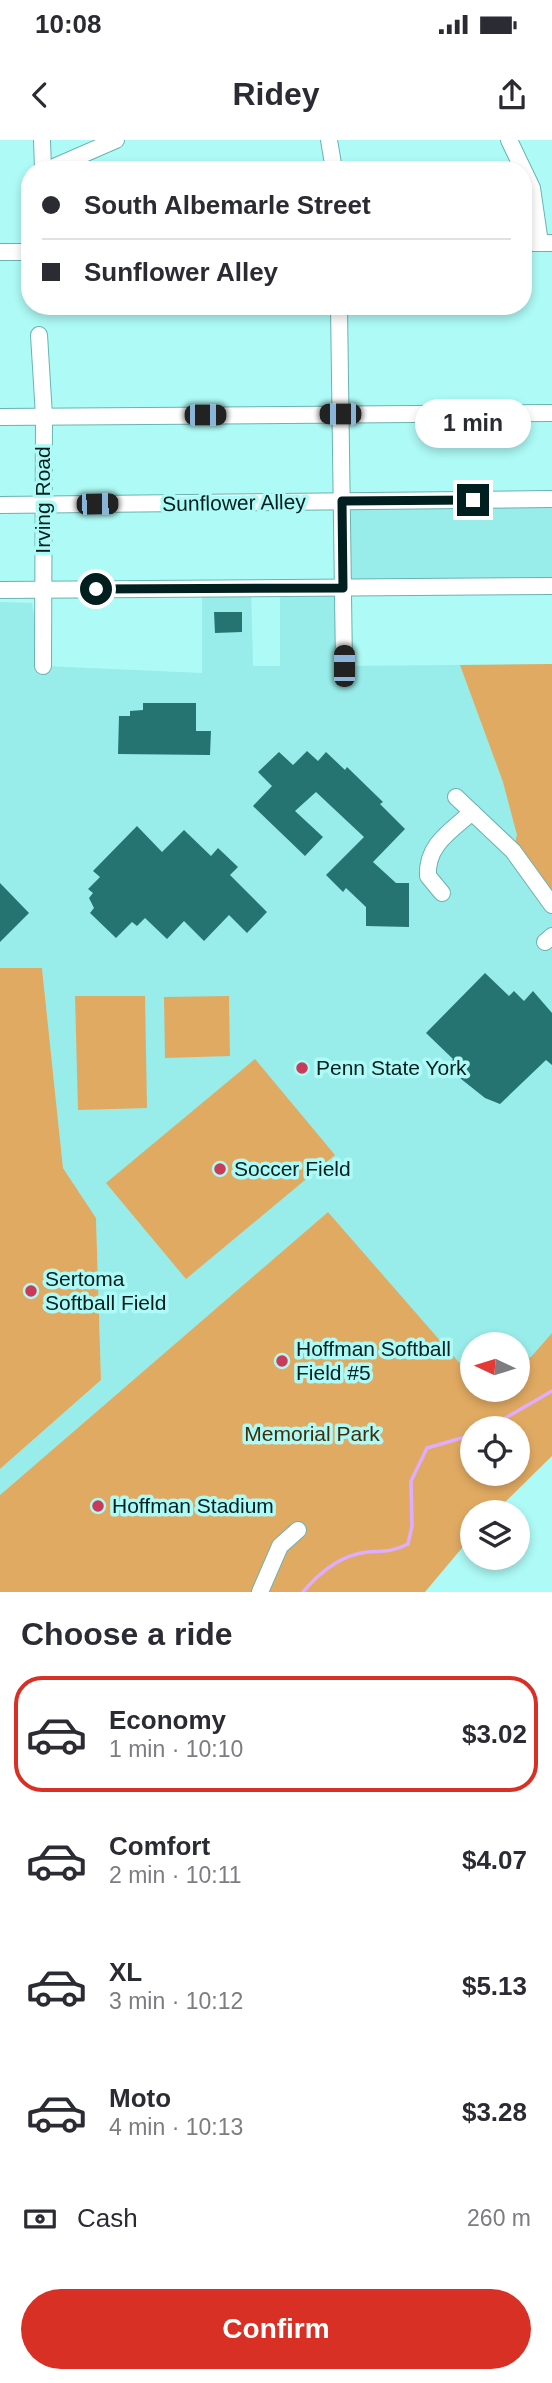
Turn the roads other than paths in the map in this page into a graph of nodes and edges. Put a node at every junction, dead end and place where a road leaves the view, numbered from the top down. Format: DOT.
graph roads {
  1 [pos="42,140"];
  2 [pos="116,140"];
  3 [pos="329,140"];
  4 [pos="509,140"];
  5 [pos="44,161"];
  6 [pos="66,161"];
  7 [pos="332,161"];
  8 [pos="519,161"];
  9 [pos="532,188"];
  10 [pos="538,243"];
  11 [pos="0,252"];
  12 [pos="21,252"];
  13 [pos="339,315"];
  14 [pos="39,335"];
  15 [pos="552,413"];
  16 [pos="340,414"];
  17 [pos="44,416"];
  18 [pos="0,417"];
  19 [pos="552,499"];
  20 [pos="342,501"];
  21 [pos="0,505"];
  22 [pos="42,505"];
  23 [pos="552,586"];
  24 [pos="343,588"];
  25 [pos="43,589"];
  26 [pos="0,590"];
  27 [pos="43,666"];
  28 [pos="344,666"];
  29 [pos="456,797"];
  30 [pos="472,812"];
  31 [pos="442,893"];
  32 [pos="552,905"];
  33 [pos="298,1530"];
  34 [pos="260,1592"];
  1 -- 5 [label="street"];
  2 -- 6 [label="street"];
  3 -- 7 [label="street"];
  4 -- 8 [label="street"];
  9 -- 10 [label="street"];
  11 -- 12 [label="street"];
  13 -- 16 [label="street"];
  14 -- 17 [label="street, Irving Road"];
  15 -- 16 [label="street"];
  16 -- 17 [label="street"];
  16 -- 20 [label="street"];
  17 -- 18 [label="street"];
  17 -- 22 [label="street, Irving Road"];
  19 -- 20 [label="street, Sunflower Alley"];
  20 -- 22 [label="street, Sunflower Alley"];
  20 -- 24 [label="street"];
  21 -- 22 [label="street, Sunflower Alley"];
  22 -- 25 [label="street, Irving Road"];
  23 -- 24 [label="street"];
  24 -- 25 [label="street"];
  24 -- 28 [label="street"];
  25 -- 26 [label="street"];
  25 -- 27 [label="street, Irving Road"];
  29 -- 30 [label="street"];
  30 -- 31 [label="street"];
  30 -- 32 [label="street"];
  33 -- 34 [label="street"];
}
